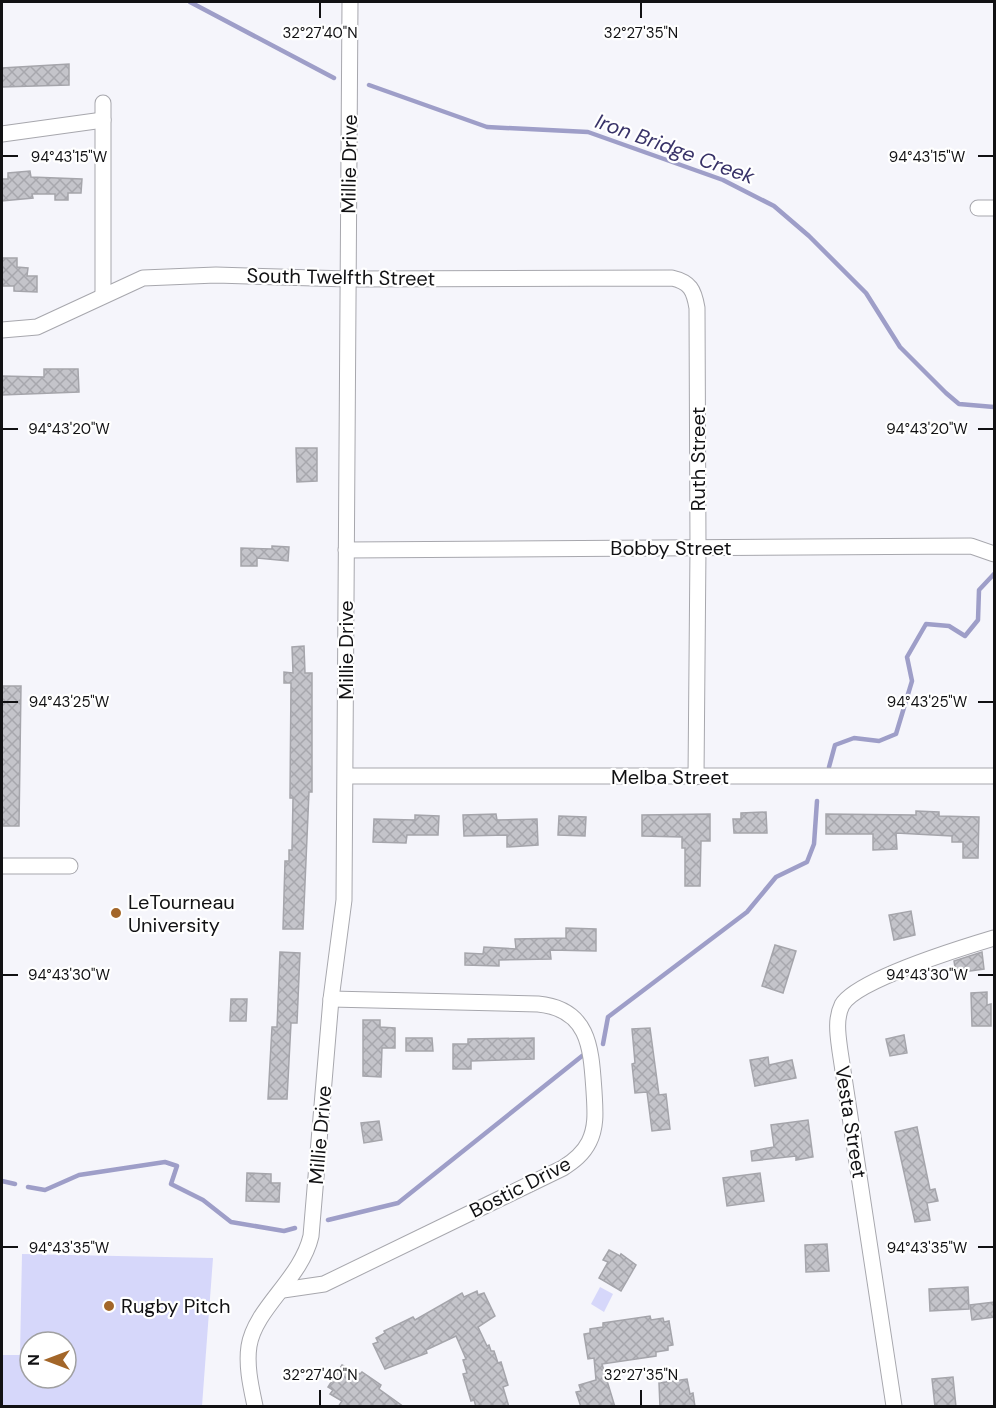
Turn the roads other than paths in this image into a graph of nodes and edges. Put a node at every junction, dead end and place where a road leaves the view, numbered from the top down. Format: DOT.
graph roads {
  1 [pos="350,2"];
  2 [pos="103,103"];
  3 [pos="102,120"];
  4 [pos="2,134"];
  5 [pos="978,208"];
  6 [pos="994,208"];
  7 [pos="348,279"];
  8 [pos="690,285"];
  9 [pos="104,295"];
  10 [pos="2,330"];
  11 [pos="698,548"];
  12 [pos="346,550"];
  13 [pos="994,554"];
  14 [pos="346,776"];
  15 [pos="994,776"];
  16 [pos="696,777"];
  17 [pos="2,866"];
  18 [pos="70,866"];
  19 [pos="994,938"];
  20 [pos="331,999"];
  21 [pos="283,1290"];
  22 [pos="255,1407"];
  23 [pos="894,1407"];
  1 -- 7 [label="street, Millie Drive"];
  2 -- 3 [label="street"];
  3 -- 4 [label="street"];
  3 -- 9 [label="street"];
  5 -- 6 [label="street"];
  7 -- 8 [label="street, South Twelfth Street"];
  7 -- 9 [label="street, South Twelfth Street"];
  7 -- 12 [label="street, Millie Drive"];
  8 -- 11 [label="street, Ruth Street"];
  9 -- 10 [label="street, South Twelfth Street"];
  11 -- 12 [label="street, Bobby Street"];
  11 -- 13 [label="street, Bobby Street"];
  11 -- 16 [label="street, Ruth Street"];
  12 -- 14 [label="street, Millie Drive"];
  14 -- 16 [label="street, Melba Street"];
  14 -- 20 [label="street, Millie Drive"];
  15 -- 16 [label="street, Melba Street"];
  17 -- 18 [label="street"];
  19 -- 23 [label="street, Vesta Street"];
  20 -- 21 [label="street, Millie Drive"];
  20 -- 21 [label="street, Bostic Drive"];
  21 -- 22 [label="street"];
}
